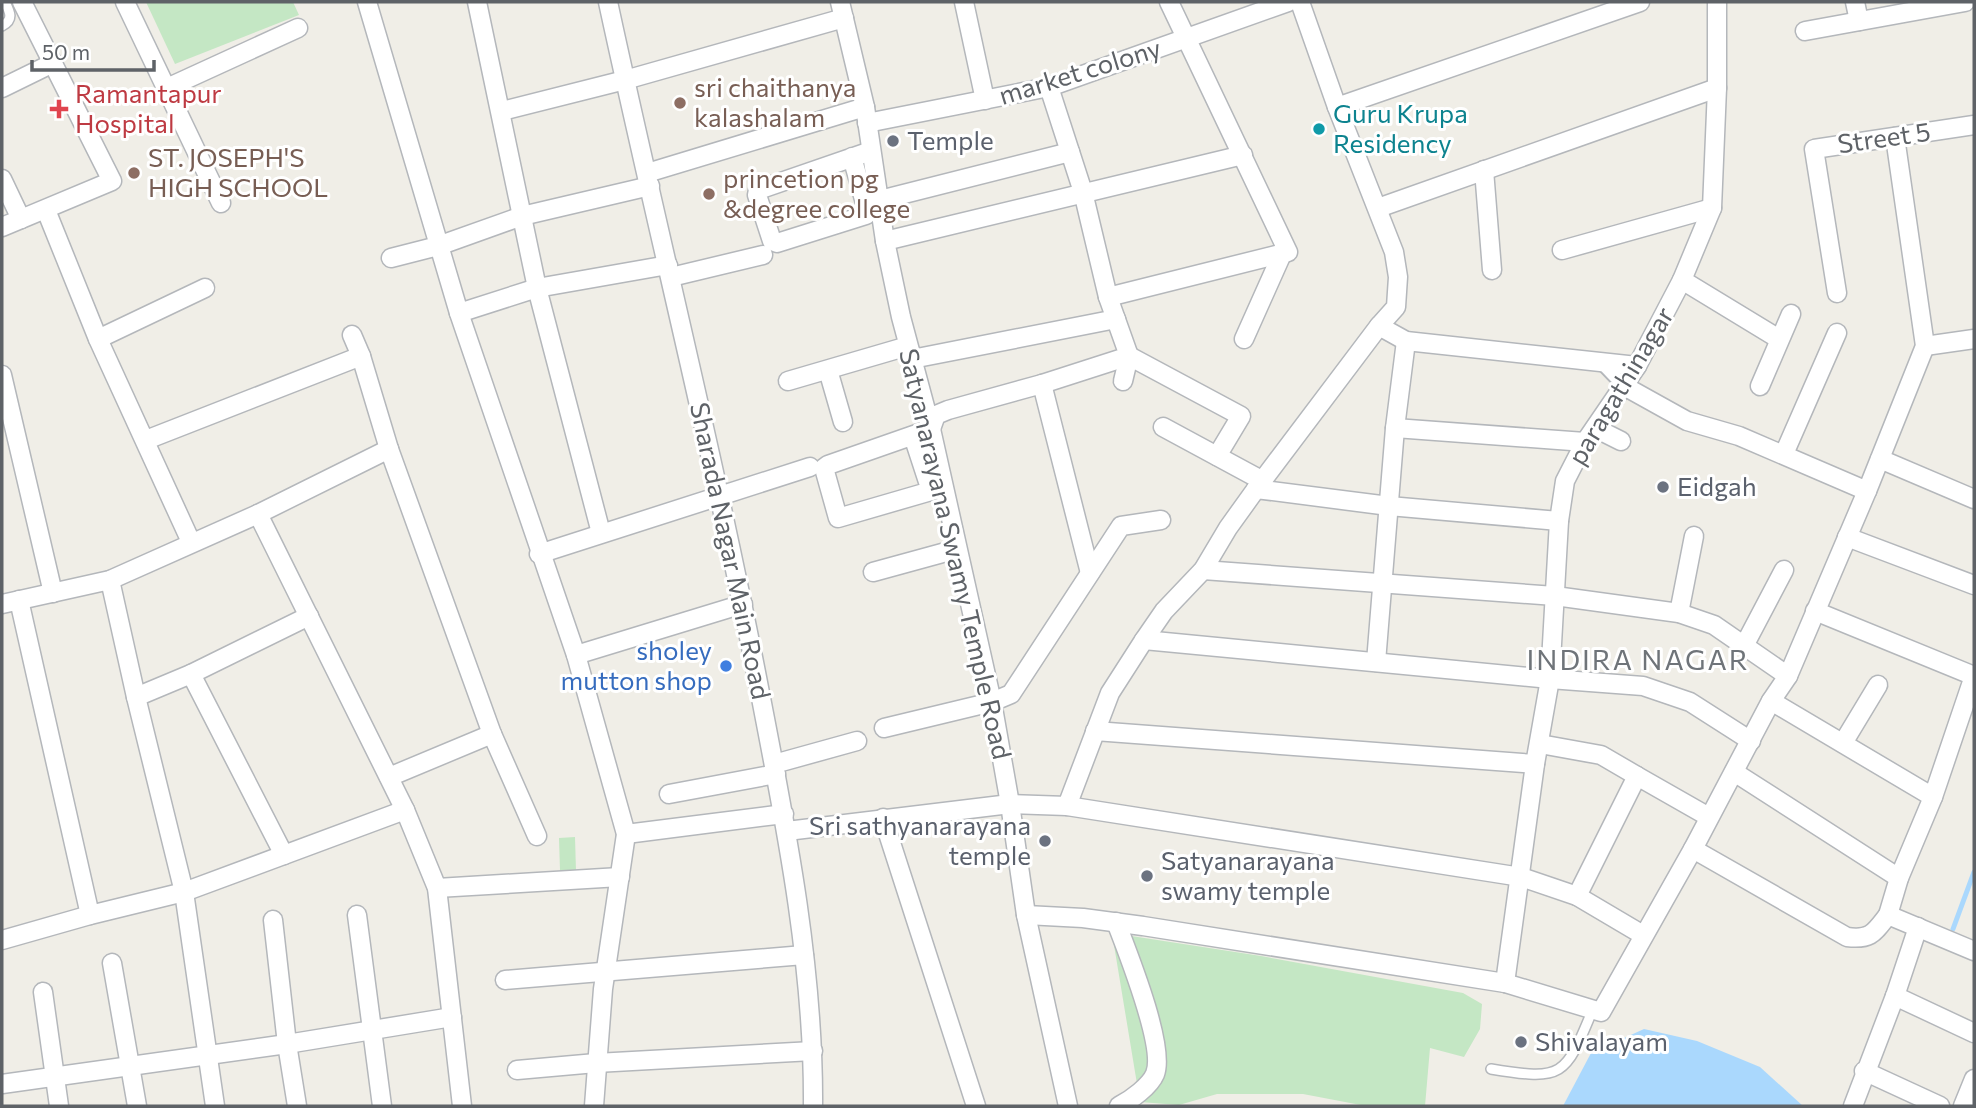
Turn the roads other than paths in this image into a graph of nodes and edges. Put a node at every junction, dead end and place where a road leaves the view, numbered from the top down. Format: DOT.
graph roads {
  1 [pos="5,2"];
  2 [pos="22,2"];
  3 [pos="125,2"];
  4 [pos="367,2"];
  5 [pos="477,2"];
  6 [pos="608,2"];
  7 [pos="964,2"];
  8 [pos="1169,2"];
  9 [pos="1288,2"];
  10 [pos="1300,2"];
  11 [pos="1640,2"];
  12 [pos="1717,2"];
  13 [pos="1855,2"];
  14 [pos="1965,2"];
  15 [pos="842,10"];
  16 [pos="1859,21"];
  17 [pos="2,26"];
  18 [pos="298,29"];
  19 [pos="1805,31"];
  20 [pos="1186,39"];
  21 [pos="52,63"];
  22 [pos="625,80"];
  23 [pos="1049,87"];
  24 [pos="2,88"];
  25 [pos="167,88"];
  26 [pos="1717,88"];
  27 [pos="985,100"];
  28 [pos="1337,107"];
  29 [pos="502,111"];
  30 [pos="866,115"];
  31 [pos="1974,125"];
  32 [pos="1895,137"];
  33 [pos="871,151"];
  34 [pos="1070,152"];
  35 [pos="1243,155"];
  36 [pos="852,157"];
  37 [pos="1484,170"];
  38 [pos="2,179"];
  39 [pos="649,180"];
  40 [pos="112,181"];
  41 [pos="1083,192"];
  42 [pos="880,200"];
  43 [pos="221,203"];
  44 [pos="1378,208"];
  45 [pos="1712,208"];
  46 [pos="46,210"];
  47 [pos="522,216"];
  48 [pos="21,219"];
  49 [pos="2,226"];
  50 [pos="885,241"];
  51 [pos="438,246"];
  52 [pos="1562,250"];
  53 [pos="1282,254"];
  54 [pos="763,255"];
  55 [pos="391,258"];
  56 [pos="1492,270"];
  57 [pos="670,271"];
  58 [pos="1682,280"];
  59 [pos="205,288"];
  60 [pos="537,288"];
  61 [pos="1837,293"];
  62 [pos="1108,297"];
  63 [pos="459,313"];
  64 [pos="1791,314"];
  65 [pos="1116,319"];
  66 [pos="1837,333"];
  67 [pos="1393,334"];
  68 [pos="352,335"];
  69 [pos="98,339"];
  70 [pos="1244,339"];
  71 [pos="1779,339"];
  72 [pos="1974,339"];
  73 [pos="1925,346"];
  74 [pos="910,352"];
  75 [pos="361,356"];
  76 [pos="1129,356"];
  77 [pos="1601,362"];
  78 [pos="1637,366"];
  79 [pos="828,370"];
  80 [pos="2,375"];
  81 [pos="788,381"];
  82 [pos="1123,381"];
  83 [pos="1042,384"];
  84 [pos="1624,386"];
  85 [pos="1760,386"];
  86 [pos="843,422"];
  87 [pos="1163,427"];
  88 [pos="1395,428"];
  89 [pos="931,429"];
  90 [pos="1590,435"];
  91 [pos="913,436"];
  92 [pos="146,440"];
  93 [pos="1621,441"];
  94 [pos="389,449"];
  95 [pos="1784,454"];
  96 [pos="1217,456"];
  97 [pos="1880,459"];
  98 [pos="810,467"];
  99 [pos="1259,485"];
  100 [pos="1867,491"];
  101 [pos="719,497"];
  102 [pos="1974,499"];
  103 [pos="1388,506"];
  104 [pos="258,514"];
  105 [pos="1161,520"];
  106 [pos="1559,521"];
  107 [pos="601,533"];
  108 [pos="1694,536"];
  109 [pos="1847,537"];
  110 [pos="191,542"];
  111 [pos="957,549"];
  112 [pos="539,554"];
  113 [pos="1203,570"];
  114 [pos="1784,570"];
  115 [pos="873,572"];
  116 [pos="1090,573"];
  117 [pos="110,580"];
  118 [pos="1383,584"];
  119 [pos="1974,585"];
  120 [pos="53,593"];
  121 [pos="1555,596"];
  122 [pos="10,602"];
  123 [pos="743,604"];
  124 [pos="1815,611"];
  125 [pos="1679,613"];
  126 [pos="309,616"];
  127 [pos="1144,640"];
  128 [pos="1744,646"];
  129 [pos="576,655"];
  130 [pos="1376,662"];
  131 [pos="191,674"];
  132 [pos="1788,676"];
  133 [pos="1974,676"];
  134 [pos="1550,679"];
  135 [pos="1878,685"];
  136 [pos="136,697"];
  137 [pos="1771,701"];
  138 [pos="992,702"];
  139 [pos="884,728"];
  140 [pos="1095,731"];
  141 [pos="492,734"];
  142 [pos="857,741"];
  143 [pos="1751,741"];
  144 [pos="1843,743"];
  145 [pos="1540,744"];
  146 [pos="1535,764"];
  147 [pos="775,769"];
  148 [pos="1734,772"];
  149 [pos="1637,776"];
  150 [pos="388,777"];
  151 [pos="669,794"];
  152 [pos="1933,797"];
  153 [pos="1010,804"];
  154 [pos="1067,806"];
  155 [pos="405,810"];
  156 [pos="1709,817"];
  157 [pos="883,818"];
  158 [pos="785,823"];
  159 [pos="626,834"];
  160 [pos="537,836"];
  161 [pos="1693,849"];
  162 [pos="285,855"];
  163 [pos="620,877"];
  164 [pos="1521,877"];
  165 [pos="1899,878"];
  166 [pos="437,888"];
  167 [pos="184,892"];
  168 [pos="1577,896"];
  169 [pos="90,915"];
  170 [pos="357,915"];
  171 [pos="1026,915"];
  172 [pos="1888,915"];
  173 [pos="274,920"];
  174 [pos="1115,922"];
  175 [pos="1917,927"];
  176 [pos="1643,935"];
  177 [pos="2,940"];
  178 [pos="1974,951"];
  179 [pos="804,955"];
  180 [pos="112,964"];
  181 [pos="606,971"];
  182 [pos="505,980"];
  183 [pos="1505,983"];
  184 [pos="43,992"];
  185 [pos="1895,996"];
  186 [pos="1593,1009"];
  187 [pos="452,1017"];
  188 [pos="371,1030"];
  189 [pos="1974,1033"];
  190 [pos="287,1044"];
  191 [pos="813,1051"];
  192 [pos="208,1056"];
  193 [pos="596,1063"];
  194 [pos="129,1065"];
  195 [pos="1491,1069"];
  196 [pos="517,1070"];
  197 [pos="1864,1071"];
  198 [pos="54,1078"];
  199 [pos="1974,1079"];
  200 [pos="2,1084"];
  201 [pos="59,1106"];
  202 [pos="137,1106"];
  203 [pos="215,1106"];
  204 [pos="297,1106"];
  205 [pos="382,1106"];
  206 [pos="462,1106"];
  207 [pos="594,1106"];
  208 [pos="813,1106"];
  209 [pos="976,1106"];
  210 [pos="1068,1106"];
  211 [pos="1119,1106"];
  212 [pos="1853,1106"];
  213 [pos="1940,1106"];
  214 [pos="1963,1106"];
  1 -- 17 [label="lane"];
  2 -- 21 [label="street"];
  2 -- 40 [label="lane"];
  3 -- 25 [label="street"];
  4 -- 51 [label="street"];
  5 -- 29 [label="street"];
  6 -- 22 [label="street, Sharada Nagar Main Road"];
  7 -- 27 [label="street"];
  8 -- 20 [label="street"];
  9 -- 20 [label="street, market colony"];
  10 -- 28 [label="street"];
  11 -- 28 [label="street"];
  12 -- 26 [label="street, paragathinagar"];
  13 -- 16 [label="street"];
  14 -- 16 [label="street"];
  15 -- 22 [label="street"];
  15 -- 30 [label="street, Satyanarayana Swamy Temple Road"];
  16 -- 19 [label="street"];
  18 -- 25 [label="street"];
  20 -- 23 [label="street, market colony"];
  20 -- 35 [label="street"];
  21 -- 24 [label="street"];
  21 -- 40 [label="street"];
  22 -- 29 [label="street"];
  22 -- 39 [label="street, Sharada Nagar Main Road"];
  23 -- 27 [label="street, market colony"];
  23 -- 34 [label="street"];
  25 -- 43 [label="street"];
  26 -- 37 [label="street"];
  26 -- 45 [label="street, paragathinagar"];
  27 -- 30 [label="street, market colony"];
  28 -- 44 [label="street"];
  29 -- 47 [label="street"];
  30 -- 33 [label="street, Satyanarayana Swamy Temple Road"];
  30 -- 39 [label="street, market colony"];
  31 -- 32 [label="street, Street 5"];
  32 -- 61 [label="street, Street 5"];
  32 -- 73 [label="street"];
  33 -- 36 [label="street"];
  33 -- 42 [label="street, Satyanarayana Swamy Temple Road"];
  34 -- 41 [label="street"];
  34 -- 42 [label="street"];
  35 -- 41 [label="street"];
  35 -- 53 [label="street"];
  36 -- 36 [label="street"];
  37 -- 44 [label="street"];
  37 -- 56 [label="street"];
  38 -- 48 [label="street"];
  39 -- 47 [label="street, market colony"];
  39 -- 57 [label="street, Sharada Nagar Main Road"];
  40 -- 46 [label="street"];
  41 -- 50 [label="street"];
  41 -- 62 [label="street"];
  42 -- 50 [label="street, Satyanarayana Swamy Temple Road"];
  44 -- 67 [label="street"];
  45 -- 52 [label="street"];
  45 -- 58 [label="street, paragathinagar"];
  46 -- 48 [label="street"];
  46 -- 69 [label="street"];
  47 -- 51 [label="street, market colony"];
  47 -- 60 [label="street"];
  48 -- 49 [label="street"];
  50 -- 74 [label="street, Satyanarayana Swamy Temple Road"];
  51 -- 55 [label="street, market colony"];
  51 -- 63 [label="street"];
  53 -- 62 [label="street"];
  53 -- 70 [label="street"];
  54 -- 57 [label="street"];
  57 -- 60 [label="street"];
  57 -- 101 [label="street, Sharada Nagar Main Road"];
  58 -- 71 [label="street"];
  58 -- 78 [label="street, paragathinagar"];
  59 -- 69 [label="street"];
  60 -- 63 [label="street"];
  60 -- 107 [label="street"];
  62 -- 65 [label="street"];
  63 -- 112 [label="street"];
  64 -- 71 [label="street"];
  65 -- 74 [label="street"];
  65 -- 76 [label="street"];
  66 -- 95 [label="street"];
  67 -- 77 [label="street"];
  67 -- 88 [label="street"];
  67 -- 99 [label="street"];
  68 -- 75 [label="street"];
  69 -- 92 [label="street"];
  71 -- 85 [label="street"];
  72 -- 73 [label="street"];
  73 -- 97 [label="street"];
  74 -- 79 [label="street"];
  74 -- 89 [label="street, Satyanarayana Swamy Temple Road"];
  75 -- 92 [label="street"];
  75 -- 94 [label="street"];
  76 -- 82 [label="street"];
  76 -- 83 [label="street"];
  76 -- 96 [label="street"];
  77 -- 78 [label="street"];
  77 -- 84 [label="street"];
  78 -- 84 [label="street, paragathinagar"];
  79 -- 81 [label="street"];
  79 -- 86 [label="street"];
  80 -- 120 [label="street"];
  83 -- 89 [label="street"];
  83 -- 116 [label="street"];
  84 -- 90 [label="street, paragathinagar"];
  84 -- 95 [label="street"];
  87 -- 96 [label="street"];
  88 -- 90 [label="street"];
  88 -- 103 [label="street"];
  89 -- 91 [label="street"];
  89 -- 111 [label="street, Satyanarayana Swamy Temple Road"];
  90 -- 93 [label="street"];
  90 -- 106 [label="street, paragathinagar"];
  91 -- 91 [label="street"];
  92 -- 110 [label="street"];
  94 -- 104 [label="street"];
  94 -- 141 [label="street"];
  95 -- 100 [label="street"];
  96 -- 99 [label="street"];
  97 -- 100 [label="street"];
  97 -- 102 [label="street"];
  98 -- 101 [label="street"];
  99 -- 103 [label="street"];
  99 -- 113 [label="street"];
  100 -- 109 [label="street"];
  101 -- 107 [label="street"];
  101 -- 123 [label="street, Sharada Nagar Main Road"];
  103 -- 106 [label="street"];
  103 -- 118 [label="street"];
  104 -- 110 [label="street"];
  104 -- 126 [label="street"];
  105 -- 116 [label="street"];
  106 -- 121 [label="street, paragathinagar"];
  107 -- 112 [label="street"];
  108 -- 125 [label="street"];
  109 -- 119 [label="street"];
  109 -- 124 [label="street"];
  110 -- 117 [label="street"];
  111 -- 115 [label="street"];
  111 -- 138 [label="street, Satyanarayana Swamy Temple Road"];
  112 -- 129 [label="street"];
  113 -- 118 [label="street"];
  113 -- 127 [label="street"];
  114 -- 128 [label="street"];
  116 -- 138 [label="street"];
  117 -- 120 [label="street"];
  117 -- 136 [label="street"];
  118 -- 121 [label="street"];
  118 -- 130 [label="street"];
  120 -- 122 [label="street"];
  121 -- 125 [label="street"];
  121 -- 134 [label="street, paragathinagar"];
  122 -- 169 [label="street"];
  123 -- 129 [label="street"];
  123 -- 147 [label="street, Sharada Nagar Main Road"];
  124 -- 132 [label="street"];
  124 -- 133 [label="street"];
  125 -- 128 [label="street"];
  126 -- 131 [label="street"];
  126 -- 150 [label="street"];
  127 -- 130 [label="street"];
  127 -- 140 [label="street"];
  128 -- 132 [label="street"];
  129 -- 159 [label="street"];
  130 -- 134 [label="street"];
  131 -- 136 [label="street"];
  131 -- 162 [label="street"];
  132 -- 137 [label="street"];
  133 -- 152 [label="street"];
  134 -- 143 [label="street"];
  134 -- 145 [label="street, paragathinagar"];
  135 -- 144 [label="street"];
  136 -- 167 [label="street"];
  137 -- 143 [label="street"];
  137 -- 144 [label="street"];
  138 -- 139 [label="street"];
  138 -- 153 [label="street, Satyanarayana Swamy Temple Road"];
  140 -- 146 [label="street"];
  140 -- 154 [label="street"];
  141 -- 150 [label="street"];
  141 -- 160 [label="street"];
  142 -- 147 [label="street"];
  143 -- 148 [label="street"];
  144 -- 152 [label="street"];
  145 -- 146 [label="street, paragathinagar"];
  145 -- 149 [label="street"];
  146 -- 164 [label="street, paragathinagar"];
  147 -- 151 [label="street"];
  147 -- 158 [label="street, Sharada Nagar Main Road"];
  148 -- 156 [label="street"];
  148 -- 165 [label="street"];
  149 -- 156 [label="street"];
  149 -- 168 [label="street"];
  150 -- 155 [label="street"];
  152 -- 165 [label="street"];
  153 -- 154 [label="street"];
  153 -- 157 [label="street"];
  153 -- 171 [label="street, Satyanarayana Swamy Temple Road"];
  154 -- 164 [label="street"];
  155 -- 162 [label="street"];
  155 -- 166 [label="street"];
  156 -- 161 [label="street"];
  157 -- 158 [label="street"];
  157 -- 209 [label="street"];
  158 -- 159 [label="street"];
  158 -- 179 [label="street, Sharada Nagar Main Road"];
  159 -- 163 [label="street"];
  161 -- 172 [label="street"];
  161 -- 176 [label="street"];
  162 -- 167 [label="street"];
  163 -- 166 [label="street"];
  163 -- 181 [label="street"];
  164 -- 168 [label="street"];
  164 -- 183 [label="street, paragathinagar"];
  165 -- 172 [label="street"];
  166 -- 187 [label="street"];
  167 -- 169 [label="street"];
  167 -- 192 [label="street"];
  168 -- 176 [label="street"];
  169 -- 177 [label="street"];
  170 -- 188 [label="street"];
  171 -- 174 [label="street"];
  171 -- 210 [label="street, Satyanarayana Swamy Temple Road"];
  172 -- 175 [label="street"];
  173 -- 190 [label="street"];
  174 -- 183 [label="street"];
  174 -- 211 [label="street"];
  175 -- 178 [label="street"];
  175 -- 185 [label="street"];
  176 -- 186 [label="street"];
  179 -- 181 [label="street"];
  179 -- 191 [label="street, Sharada Nagar Main Road"];
  180 -- 194 [label="street"];
  181 -- 182 [label="street"];
  181 -- 193 [label="street"];
  183 -- 186 [label="street"];
  184 -- 198 [label="street"];
  185 -- 189 [label="street"];
  185 -- 197 [label="street"];
  186 -- 195 [label="lane"];
  187 -- 188 [label="street"];
  187 -- 206 [label="street"];
  188 -- 190 [label="street"];
  188 -- 205 [label="street"];
  190 -- 192 [label="street"];
  190 -- 204 [label="street"];
  191 -- 193 [label="street"];
  191 -- 208 [label="street, Sharada Nagar Main Road"];
  192 -- 194 [label="street"];
  192 -- 203 [label="street"];
  193 -- 196 [label="street"];
  193 -- 207 [label="street"];
  194 -- 198 [label="street"];
  194 -- 202 [label="street"];
  197 -- 212 [label="street"];
  197 -- 213 [label="street"];
  198 -- 200 [label="street"];
  198 -- 201 [label="street"];
  199 -- 214 [label="street"];
}
